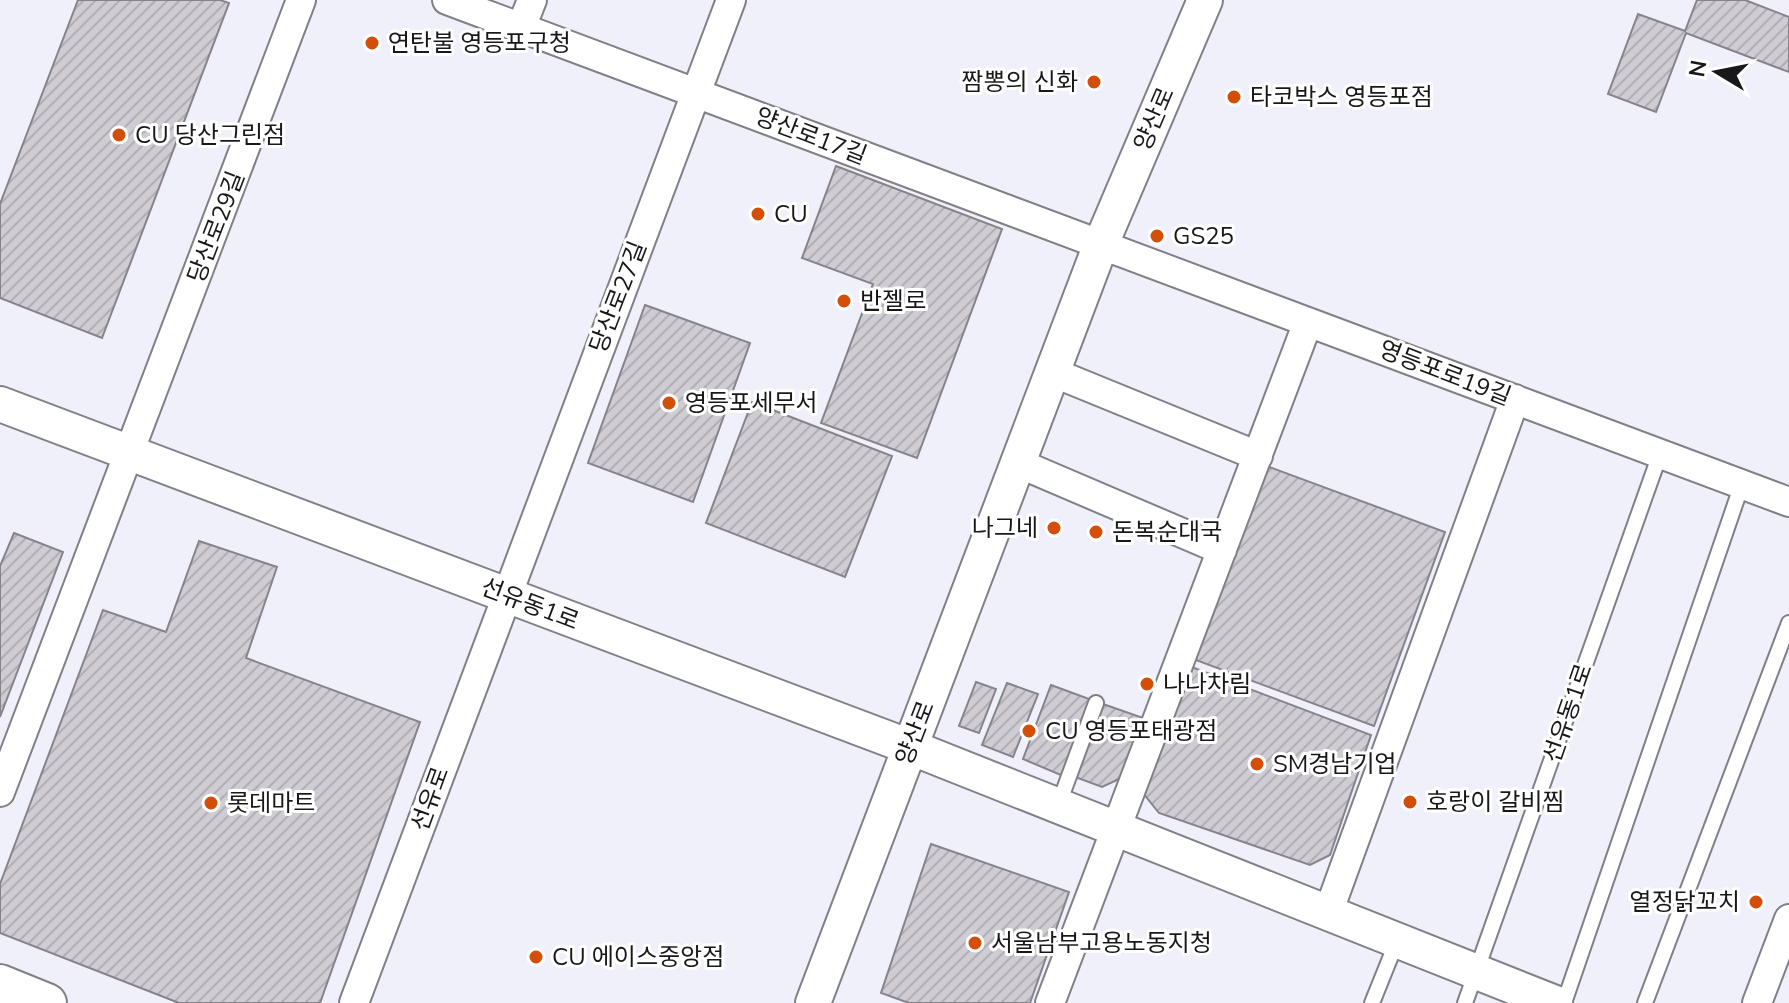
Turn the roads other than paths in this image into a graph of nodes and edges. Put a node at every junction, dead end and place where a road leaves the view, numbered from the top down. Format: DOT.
graph roads {
  1 [pos="301,0"];
  2 [pos="447,0"];
  3 [pos="532,0"];
  4 [pos="731,0"];
  5 [pos="1205,0"];
  6 [pos="521,28"];
  7 [pos="695,93"];
  8 [pos="1101,244"];
  9 [pos="1308,322"];
  10 [pos="1052,372"];
  11 [pos="1515,399"];
  12 [pos="0,404"];
  13 [pos="132,453"];
  14 [pos="1660,454"];
  15 [pos="1258,456"];
  16 [pos="1018,463"];
  17 [pos="1742,484"];
  18 [pos="1789,502"];
  19 [pos="1222,550"];
  20 [pos="505,595"];
  21 [pos="1789,623"];
  22 [pos="1096,703"];
  23 [pos="910,747"];
  24 [pos="0,792"];
  25 [pos="1058,806"];
  26 [pos="1116,829"];
  27 [pos="1328,913"];
  28 [pos="1789,919"];
  29 [pos="1397,941"];
  30 [pos="0,984"];
  31 [pos="1471,988"];
  32 [pos="1059,1000"];
  33 [pos="47,1003"];
  34 [pos="354,1003"];
  35 [pos="813,1003"];
  36 [pos="1372,1003"];
  37 [pos="1555,1003"];
  38 [pos="1564,1003"];
  39 [pos="1645,1003"];
  40 [pos="1757,1003"];
  1 -- 13 [label="street, 당산로29길"];
  2 -- 6 [label="street, 양산로17길"];
  3 -- 6 [label="street"];
  4 -- 7 [label="street, 당산로27길"];
  5 -- 8 [label="street, 양산로"];
  6 -- 7 [label="street, 양산로17길"];
  7 -- 8 [label="street, 양산로17길"];
  7 -- 20 [label="street, 당산로27길"];
  8 -- 9 [label="street, 영등포로19길"];
  8 -- 10 [label="street, 양산로"];
  9 -- 11 [label="street, 영등포로19길"];
  9 -- 15 [label="street"];
  10 -- 15 [label="street"];
  10 -- 16 [label="street, 양산로"];
  11 -- 14 [label="street, 영등포로19길"];
  11 -- 27 [label="street"];
  12 -- 13 [label="street, 선유동1로"];
  13 -- 20 [label="street, 선유동1로"];
  13 -- 24 [label="street"];
  14 -- 17 [label="street, 영등포로19길"];
  14 -- 31 [label="lane, 선유동1로"];
  15 -- 19 [label="street"];
  16 -- 19 [label="street"];
  16 -- 23 [label="street, 양산로"];
  17 -- 18 [label="street, 영등포로19길"];
  17 -- 38 [label="lane"];
  19 -- 26 [label="street"];
  20 -- 23 [label="street, 선유동1로"];
  20 -- 34 [label="street, 선유로"];
  21 -- 39 [label="lane"];
  22 -- 25 [label="lane"];
  23 -- 25 [label="street, 선유동1로"];
  23 -- 35 [label="street, 양산로"];
  25 -- 26 [label="street, 선유동1로"];
  26 -- 27 [label="street, 선유동1로"];
  26 -- 32 [label="street"];
  27 -- 29 [label="street, 선유동1로"];
  28 -- 40 [label="street"];
  29 -- 31 [label="street, 선유동1로"];
  29 -- 36 [label="lane"];
  30 -- 33 [label="main road"];
  31 -- 37 [label="street, 선유동1로"];
}
